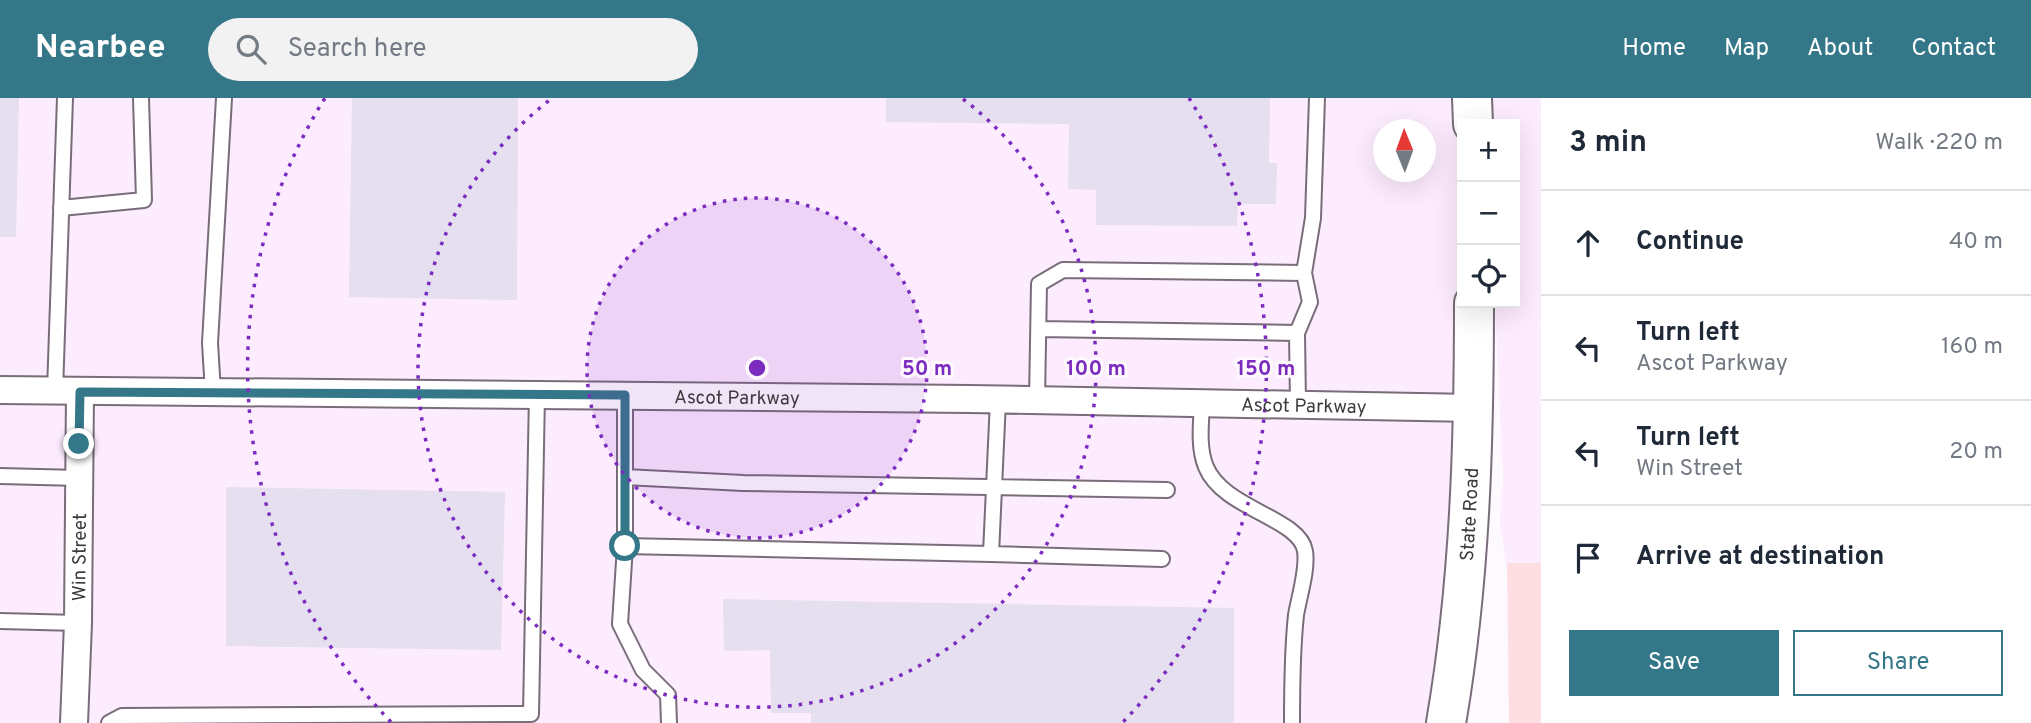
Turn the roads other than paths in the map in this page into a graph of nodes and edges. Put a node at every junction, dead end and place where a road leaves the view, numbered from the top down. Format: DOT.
graph roads {
  1 [pos="65,98"];
  2 [pos="141,98"];
  3 [pos="224,98"];
  4 [pos="1317,98"];
  5 [pos="1472,98"];
  6 [pos="1473,119"];
  7 [pos="61,208"];
  8 [pos="1304,273"];
  9 [pos="1474,308"];
  10 [pos="1039,329"];
  11 [pos="1297,333"];
  12 [pos="0,390"];
  13 [pos="68,391"];
  14 [pos="213,392"];
  15 [pos="537,394"];
  16 [pos="625,395"];
  17 [pos="998,400"];
  18 [pos="1037,400"];
  19 [pos="1202,403"];
  20 [pos="1298,405"];
  21 [pos="1474,408"];
  22 [pos="0,476"];
  23 [pos="625,477"];
  24 [pos="79,478"];
  25 [pos="994,488"];
  26 [pos="1167,490"];
  27 [pos="625,546"];
  28 [pos="991,554"];
  29 [pos="1162,559"];
  30 [pos="0,621"];
  31 [pos="78,623"];
  32 [pos="74,723"];
  33 [pos="109,723"];
  34 [pos="669,723"];
  35 [pos="1292,723"];
  36 [pos="1446,723"];
  1 -- 7 [label="lane"];
  2 -- 7 [label="lane"];
  3 -- 14 [label="lane"];
  4 -- 8 [label="lane"];
  5 -- 6 [label="main road"];
  7 -- 13 [label="lane"];
  8 -- 10 [label="lane"];
  8 -- 11 [label="lane"];
  9 -- 21 [label="main road, State Road"];
  10 -- 11 [label="lane"];
  10 -- 18 [label="lane"];
  11 -- 20 [label="lane"];
  12 -- 13 [label="street, Ascot Parkway"];
  13 -- 14 [label="street, Ascot Parkway"];
  13 -- 24 [label="street, Win Street"];
  14 -- 15 [label="street, Ascot Parkway"];
  15 -- 16 [label="street, Ascot Parkway"];
  15 -- 33 [label="lane"];
  16 -- 17 [label="street, Ascot Parkway"];
  16 -- 23 [label="lane"];
  17 -- 18 [label="street, Ascot Parkway"];
  17 -- 25 [label="lane"];
  18 -- 19 [label="street, Ascot Parkway"];
  19 -- 20 [label="street, Ascot Parkway"];
  19 -- 35 [label="lane"];
  20 -- 21 [label="street, Ascot Parkway"];
  21 -- 36 [label="main road, State Road"];
  22 -- 24 [label="lane"];
  23 -- 25 [label="lane"];
  23 -- 27 [label="lane"];
  24 -- 31 [label="street, Win Street"];
  25 -- 26 [label="lane"];
  25 -- 28 [label="lane"];
  27 -- 28 [label="lane"];
  27 -- 34 [label="lane"];
  28 -- 29 [label="lane"];
  30 -- 31 [label="lane"];
  31 -- 32 [label="street, Win Street"];
}
